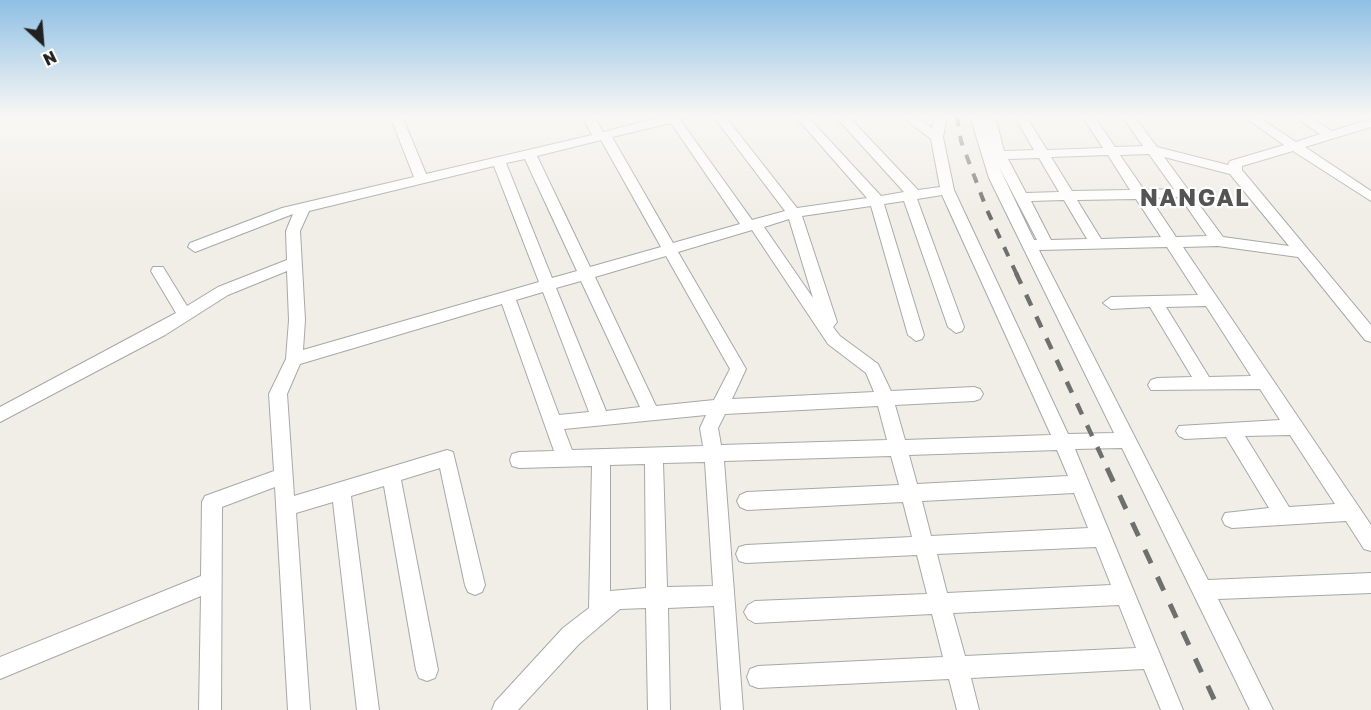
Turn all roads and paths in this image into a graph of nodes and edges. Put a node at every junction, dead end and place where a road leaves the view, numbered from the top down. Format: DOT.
graph roads {
  1 [pos="409,149"];
  2 [pos="545,149"];
  3 [pos="609,149"];
  4 [pos="699,149"];
  5 [pos="745,149"];
  6 [pos="831,149"];
  7 [pos="870,149"];
  8 [pos="939,149"];
  9 [pos="987,149"];
  10 [pos="997,149"];
  11 [pos="1040,149"];
  12 [pos="1285,149"];
  13 [pos="1300,149"];
  14 [pos="1152,150"];
  15 [pos="1111,151"];
  16 [pos="529,153"];
  17 [pos="1042,153"];
  18 [pos="999,154"];
  19 [pos="498,160"];
  20 [pos="1235,171"];
  21 [pos="421,178"];
  22 [pos="947,190"];
  23 [pos="1184,193"];
  24 [pos="1140,194"];
  25 [pos="911,195"];
  26 [pos="1068,196"];
  27 [pos="1371,197"];
  28 [pos="1022,198"];
  29 [pos="876,199"];
  30 [pos="303,208"];
  31 [pos="794,213"];
  32 [pos="752,225"];
  33 [pos="1172,242"];
  34 [pos="1218,242"];
  35 [pos="1096,244"];
  36 [pos="1039,245"];
  37 [pos="195,247"];
  38 [pos="668,250"];
  39 [pos="1303,253"];
  40 [pos="293,264"];
  41 [pos="158,271"];
  42 [pos="586,274"];
  43 [pos="546,285"];
  44 [pos="507,297"];
  45 [pos="1210,300"];
  46 [pos="1155,302"];
  47 [pos="1112,303"];
  48 [pos="185,315"];
  49 [pos="957,327"];
  50 [pos="916,334"];
  51 [pos="1371,336"];
  52 [pos="834,340"];
  53 [pos="294,359"];
  54 [pos="1264,382"];
  55 [pos="1205,384"];
  56 [pos="1157,385"];
  57 [pos="974,394"];
  58 [pos="885,398"];
  59 [pos="718,407"];
  60 [pos="651,413"];
  61 [pos="0,415"];
  62 [pos="600,418"];
  63 [pos="553,423"];
  64 [pos="1295,427"];
  65 [pos="1231,429"];
  66 [pos="1185,431"];
  67 [pos="1127,440"];
  68 [pos="1063,442"];
  69 [pos="899,448"];
  70 [pos="714,454"];
  71 [pos="654,456"];
  72 [pos="601,458"];
  73 [pos="566,459"];
  74 [pos="519,460"];
  75 [pos="283,476"];
  76 [pos="391,476"];
  77 [pos="1080,484"];
  78 [pos="341,491"];
  79 [pos="911,493"];
  80 [pos="747,501"];
  81 [pos="285,508"];
  82 [pos="1351,512"];
  83 [pos="1284,516"];
  84 [pos="1232,519"];
  85 [pos="1102,537"];
  86 [pos="1371,542"];
  87 [pos="925,546"];
  88 [pos="746,554"];
  89 [pos="211,582"];
  90 [pos="1371,583"];
  91 [pos="475,585"];
  92 [pos="1202,590"];
  93 [pos="1125,595"];
  94 [pos="724,596"];
  95 [pos="657,598"];
  96 [pos="941,603"];
  97 [pos="755,612"];
  98 [pos="599,613"];
  99 [pos="1150,657"];
  100 [pos="958,667"];
  101 [pos="0,668"];
  102 [pos="427,670"];
  103 [pos="758,676"];
  104 [pos="210,710"];
  105 [pos="299,710"];
  106 [pos="368,710"];
  107 [pos="503,710"];
  108 [pos="659,710"];
  109 [pos="732,710"];
  110 [pos="968,710"];
  111 [pos="1172,710"];
  112 [pos="1262,710"];
  1 -- 21 [label="street"];
  2 -- 16 [label="street"];
  3 -- 38 [label="street"];
  4 -- 32 [label="street"];
  5 -- 31 [label="street"];
  6 -- 29 [label="street"];
  7 -- 25 [label="street"];
  8 -- 22 [label="street"];
  9 -- 36 [label="street"];
  10 -- 18 [label="street"];
  11 -- 17 [label="street"];
  12 -- 20 [label="street"];
  13 -- 27 [label="street"];
  14 -- 15 [label="street"];
  14 -- 20 [label="street"];
  14 -- 23 [label="street"];
  15 -- 17 [label="street"];
  15 -- 24 [label="street"];
  16 -- 19 [label="street"];
  16 -- 42 [label="street"];
  17 -- 18 [label="street"];
  17 -- 26 [label="street"];
  18 -- 28 [label="street"];
  19 -- 21 [label="street"];
  19 -- 43 [label="street"];
  20 -- 39 [label="street"];
  21 -- 30 [label="street"];
  22 -- 25 [label="street"];
  22 -- 68 [label="street"];
  23 -- 24 [label="street"];
  23 -- 34 [label="street"];
  24 -- 26 [label="street"];
  24 -- 33 [label="street"];
  25 -- 29 [label="street"];
  25 -- 49 [label="street"];
  26 -- 28 [label="street"];
  26 -- 35 [label="street"];
  28 -- 36 [label="street"];
  29 -- 31 [label="street"];
  29 -- 50 [label="street"];
  30 -- 37 [label="street"];
  30 -- 40 [label="street"];
  31 -- 32 [label="street"];
  31 -- 52 [label="street"];
  32 -- 38 [label="street"];
  32 -- 52 [label="street"];
  33 -- 34 [label="street"];
  33 -- 35 [label="street"];
  33 -- 45 [label="street"];
  34 -- 39 [label="street"];
  35 -- 36 [label="street"];
  36 -- 67 [label="street"];
  38 -- 42 [label="street"];
  38 -- 59 [label="street"];
  39 -- 51 [label="street"];
  40 -- 48 [label="street"];
  40 -- 53 [label="street"];
  41 -- 48 [label="street"];
  42 -- 43 [label="street"];
  42 -- 60 [label="street"];
  43 -- 44 [label="street"];
  43 -- 62 [label="street"];
  44 -- 53 [label="street"];
  44 -- 63 [label="street"];
  45 -- 46 [label="street"];
  45 -- 54 [label="street"];
  46 -- 47 [label="street"];
  46 -- 55 [label="street"];
  48 -- 61 [label="street"];
  52 -- 58 [label="street"];
  53 -- 75 [label="street"];
  54 -- 55 [label="street"];
  54 -- 64 [label="street"];
  55 -- 56 [label="street"];
  57 -- 58 [label="street"];
  58 -- 59 [label="street"];
  58 -- 69 [label="street"];
  59 -- 60 [label="street"];
  59 -- 70 [label="street"];
  60 -- 62 [label="street"];
  62 -- 63 [label="street"];
  63 -- 73 [label="street"];
  64 -- 65 [label="street"];
  64 -- 82 [label="street"];
  65 -- 66 [label="street"];
  65 -- 83 [label="street"];
  67 -- 68 [label="street"];
  67 -- 92 [label="street"];
  68 -- 69 [label="street"];
  68 -- 77 [label="street"];
  69 -- 70 [label="street"];
  69 -- 79 [label="street"];
  70 -- 71 [label="street"];
  70 -- 94 [label="street"];
  71 -- 72 [label="street"];
  71 -- 95 [label="street"];
  72 -- 73 [label="street"];
  72 -- 98 [label="street"];
  73 -- 74 [label="street"];
  75 -- 81 [label="street"];
  75 -- 89 [label="street"];
  76 -- 78 [label="street"];
  76 -- 91 [label="street"];
  76 -- 102 [label="street"];
  77 -- 79 [label="street"];
  77 -- 85 [label="street"];
  78 -- 81 [label="street"];
  78 -- 106 [label="street"];
  79 -- 80 [label="street"];
  79 -- 87 [label="street"];
  81 -- 105 [label="street"];
  82 -- 83 [label="street"];
  82 -- 86 [label="street"];
  83 -- 84 [label="street"];
  85 -- 87 [label="street"];
  85 -- 93 [label="street"];
  87 -- 88 [label="street"];
  87 -- 96 [label="street"];
  89 -- 101 [label="street"];
  89 -- 104 [label="street"];
  90 -- 92 [label="street"];
  92 -- 112 [label="street"];
  93 -- 96 [label="street"];
  93 -- 99 [label="street"];
  94 -- 95 [label="street"];
  94 -- 109 [label="street"];
  95 -- 98 [label="street"];
  95 -- 108 [label="street"];
  96 -- 97 [label="street"];
  96 -- 100 [label="street"];
  98 -- 107 [label="street"];
  99 -- 100 [label="street"];
  99 -- 111 [label="street"];
  100 -- 103 [label="street"];
  100 -- 110 [label="street"];
}
